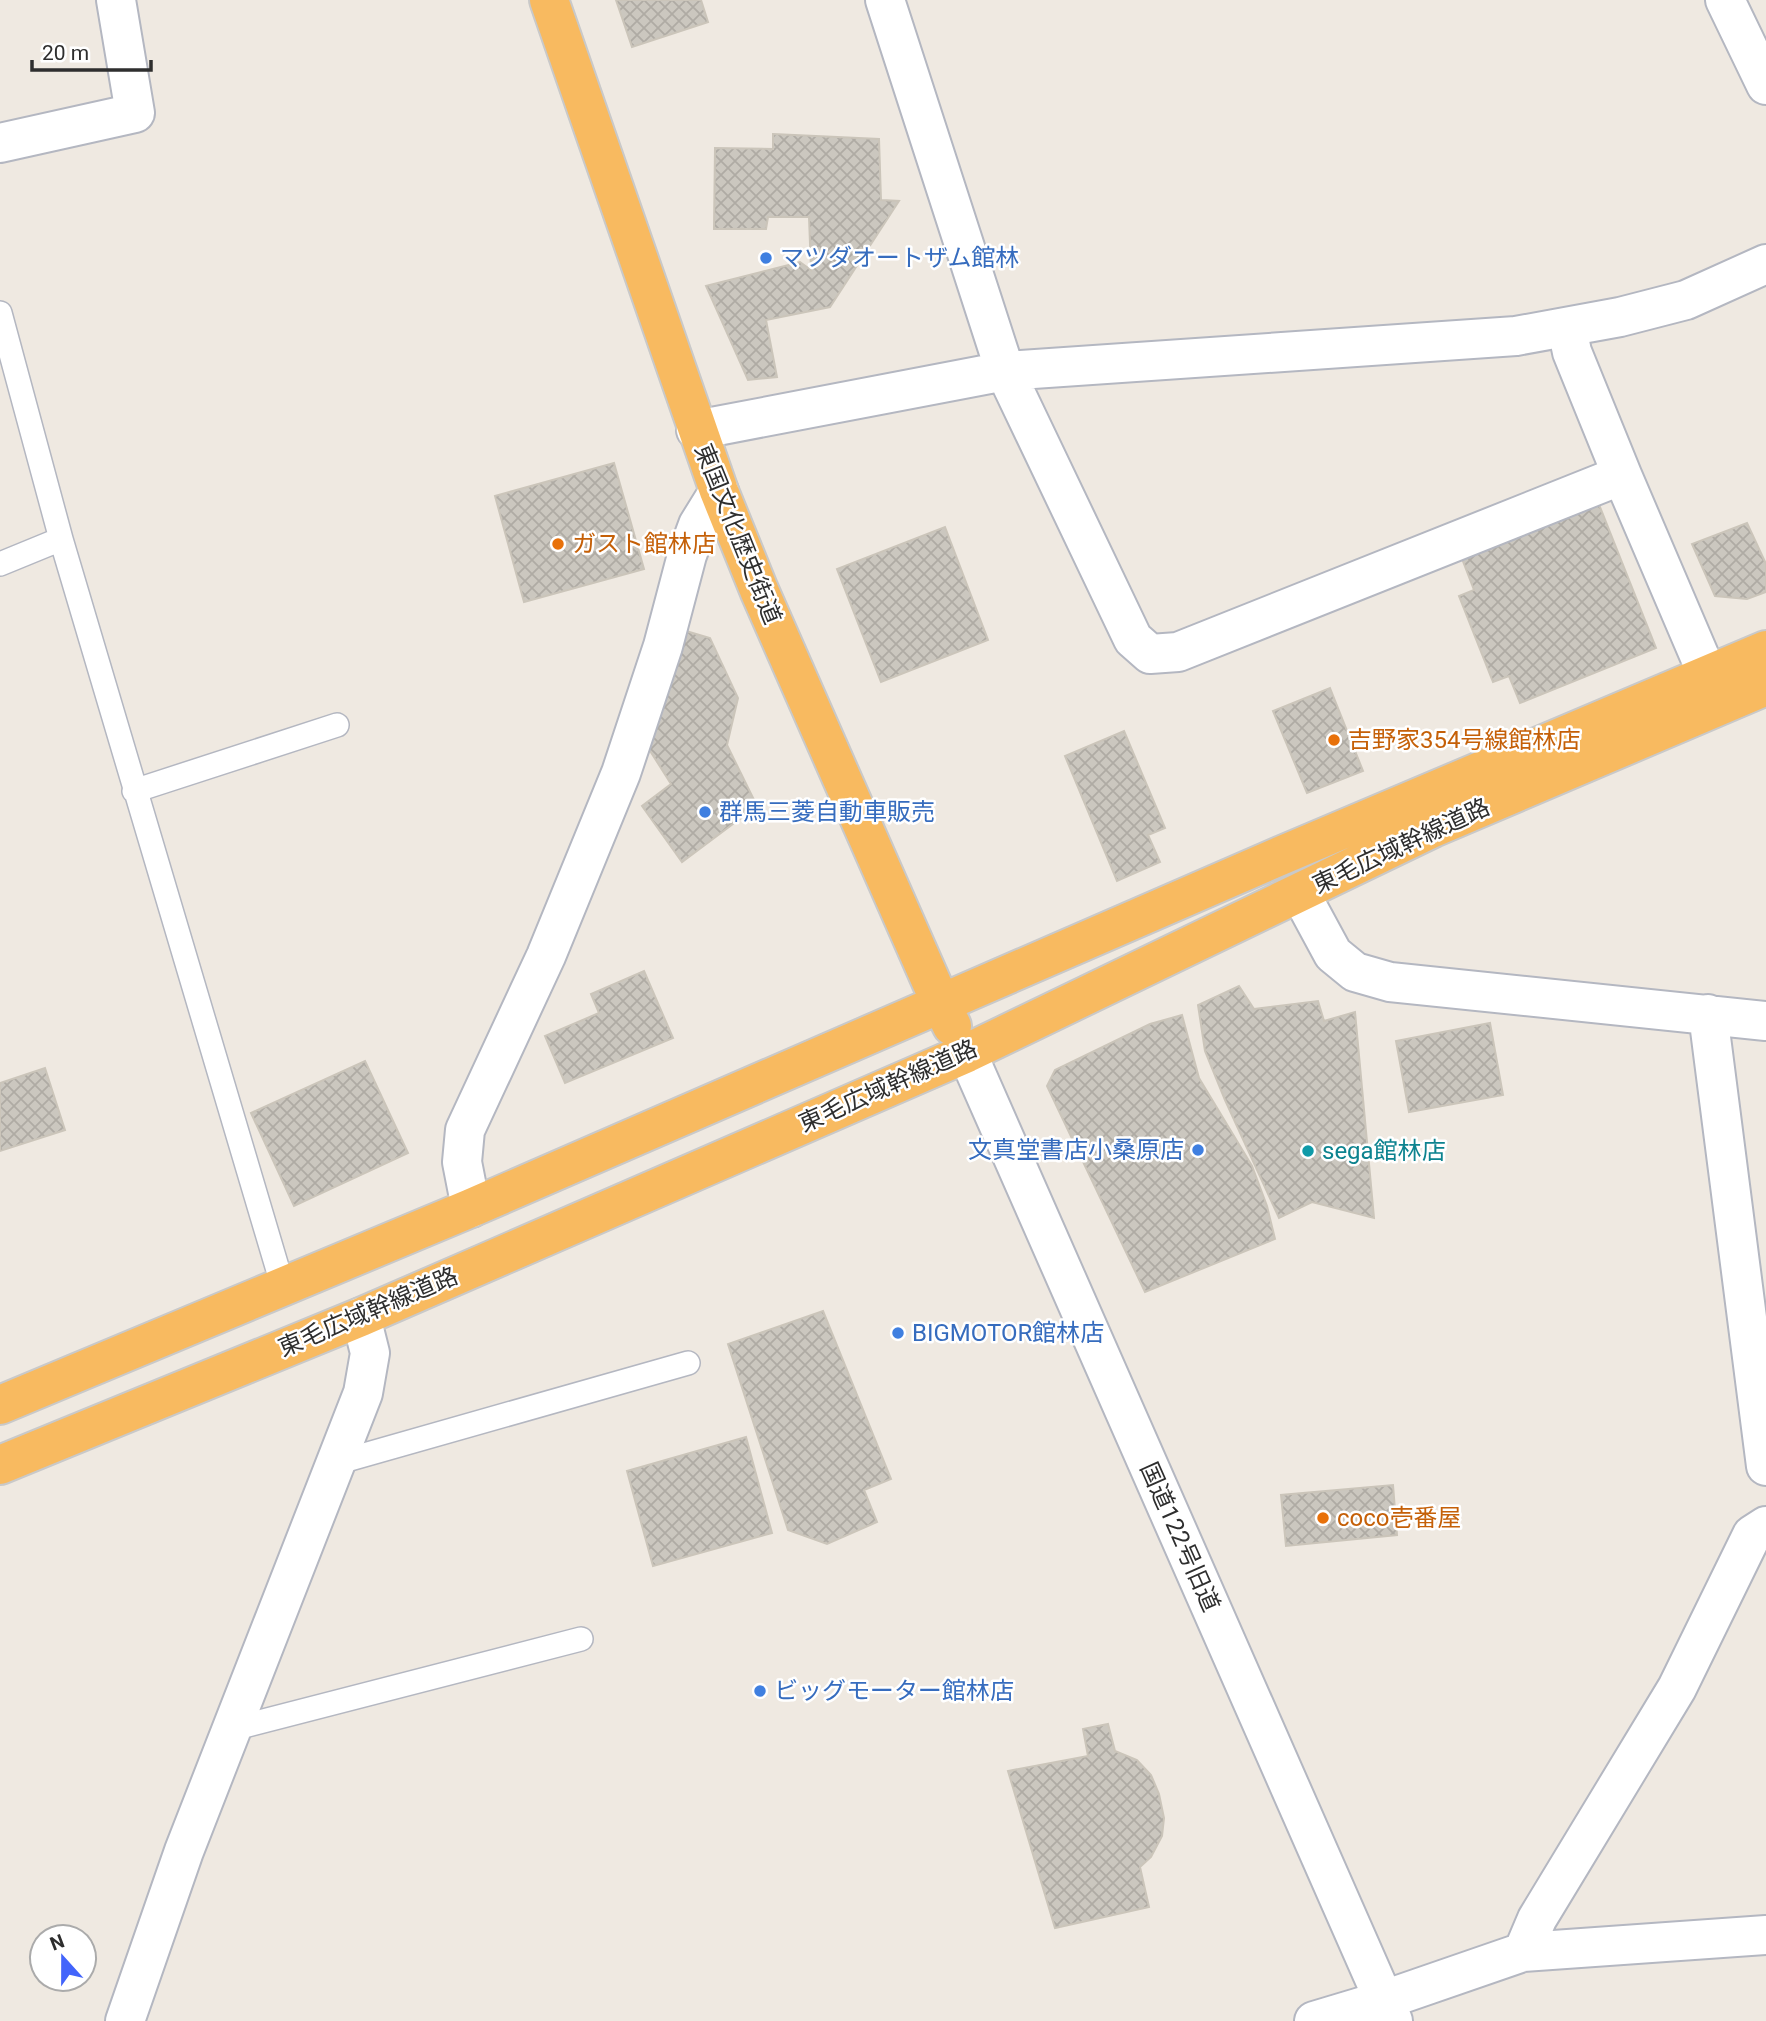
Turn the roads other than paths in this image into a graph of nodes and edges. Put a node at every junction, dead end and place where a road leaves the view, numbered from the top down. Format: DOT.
graph roads {
  1 [pos="116,0"];
  2 [pos="549,0"];
  3 [pos="885,0"];
  4 [pos="1725,0"];
  5 [pos="1766,85"];
  6 [pos="0,143"];
  7 [pos="1766,264"];
  8 [pos="0,313"];
  9 [pos="1567,328"];
  10 [pos="1005,371"];
  11 [pos="696,430"];
  12 [pos="1622,475"];
  13 [pos="719,491"];
  14 [pos="61,538"];
  15 [pos="0,564"];
  16 [pos="1766,650"];
  17 [pos="1766,687"];
  18 [pos="1714,691"];
  19 [pos="337,725"];
  20 [pos="134,791"];
  21 [pos="1300,893"];
  22 [pos="941,1004"];
  23 [pos="1708,1014"];
  24 [pos="1766,1021"];
  25 [pos="967,1053"];
  26 [pos="471,1208"];
  27 [pos="283,1287"];
  28 [pos="361,1317"];
  29 [pos="688,1363"];
  30 [pos="0,1405"];
  31 [pos="337,1463"];
  32 [pos="0,1465"];
  33 [pos="1766,1466"];
  34 [pos="1766,1525"];
  35 [pos="581,1639"];
  36 [pos="232,1729"];
  37 [pos="1766,1936"];
  38 [pos="1523,1952"];
  39 [pos="1389,2011"];
  40 [pos="125,2021"];
  41 [pos="1314,2021"];
  1 -- 6 [label="street"];
  2 -- 11 [label="highway, 東国文化歴史街道"];
  3 -- 10 [label="street"];
  4 -- 5 [label="street"];
  7 -- 9 [label="street"];
  8 -- 14 [label="lane"];
  9 -- 10 [label="street"];
  9 -- 12 [label="street"];
  10 -- 11 [label="street"];
  10 -- 12 [label="street"];
  11 -- 13 [label="highway, 東国文化歴史街道"];
  12 -- 18 [label="street"];
  13 -- 22 [label="highway, 東国文化歴史街道"];
  13 -- 26 [label="street"];
  14 -- 15 [label="lane"];
  14 -- 20 [label="lane"];
  16 -- 18 [label="highway, 東毛広域幹線道路"];
  17 -- 18 [label="highway, 東毛広域幹線道路"];
  18 -- 21 [label="highway, 東毛広域幹線道路"];
  18 -- 22 [label="highway, 東毛広域幹線道路"];
  19 -- 20 [label="lane"];
  20 -- 27 [label="lane"];
  21 -- 23 [label="street"];
  21 -- 25 [label="highway, 東毛広域幹線道路"];
  22 -- 25 [label="highway, 東国文化歴史街道"];
  22 -- 26 [label="highway, 東毛広域幹線道路"];
  23 -- 24 [label="street"];
  23 -- 33 [label="street"];
  25 -- 28 [label="highway, 東毛広域幹線道路"];
  25 -- 39 [label="street, 国道122号旧道"];
  26 -- 27 [label="highway, 東毛広域幹線道路"];
  27 -- 30 [label="highway, 東毛広域幹線道路"];
  28 -- 31 [label="street"];
  28 -- 32 [label="highway, 東毛広域幹線道路"];
  29 -- 31 [label="lane"];
  31 -- 36 [label="street"];
  34 -- 38 [label="street"];
  35 -- 36 [label="lane"];
  36 -- 40 [label="street"];
  37 -- 38 [label="street"];
  38 -- 39 [label="street"];
  39 -- 41 [label="street"];
}
